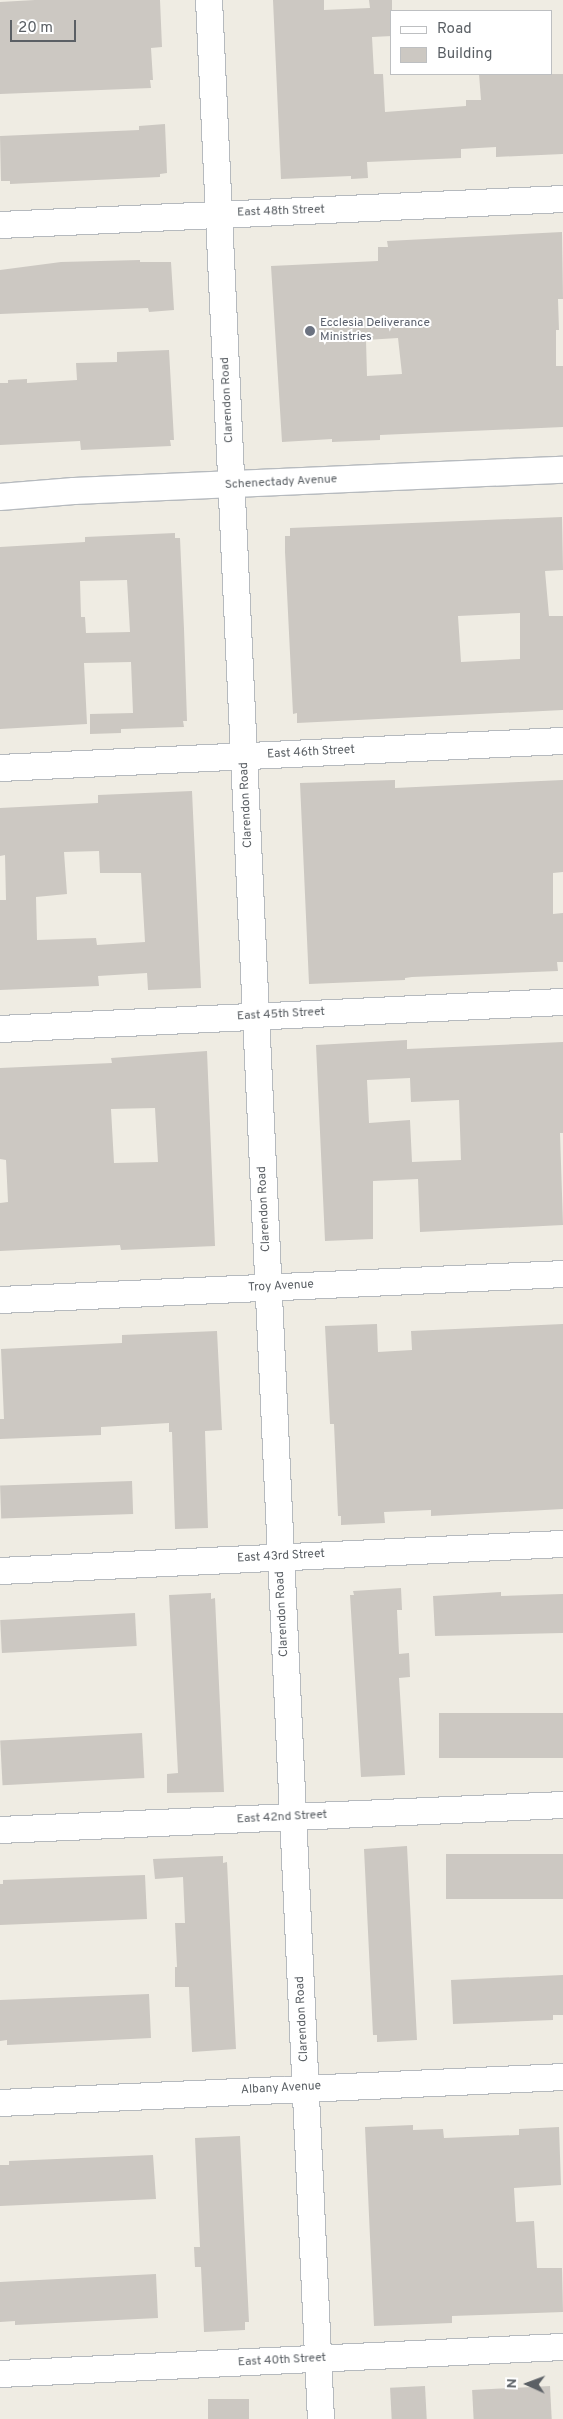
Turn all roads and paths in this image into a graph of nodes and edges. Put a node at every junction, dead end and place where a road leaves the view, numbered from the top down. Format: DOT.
graph roads {
  1 [pos="209,0"];
  2 [pos="563,200"];
  3 [pos="219,215"];
  4 [pos="0,225"];
  5 [pos="563,470"];
  6 [pos="232,485"];
  7 [pos="0,497"];
  8 [pos="563,741"];
  9 [pos="245,756"];
  10 [pos="0,768"];
  11 [pos="563,1002"];
  12 [pos="257,1016"];
  13 [pos="0,1029"];
  14 [pos="563,1274"];
  15 [pos="269,1287"];
  16 [pos="0,1300"];
  17 [pos="563,1544"];
  18 [pos="281,1556"];
  19 [pos="0,1571"];
  20 [pos="563,1805"];
  21 [pos="293,1817"];
  22 [pos="0,1830"];
  23 [pos="563,2077"];
  24 [pos="306,2088"];
  25 [pos="0,2103"];
  26 [pos="563,2347"];
  27 [pos="318,2359"];
  28 [pos="0,2374"];
  29 [pos="321,2419"];
  1 -- 3 [label="street, Clarendon Road"];
  2 -- 3 [label="street, East 48th Street"];
  3 -- 4 [label="street, East 48th Street"];
  3 -- 6 [label="street, Clarendon Road"];
  5 -- 6 [label="street, Schenectady Avenue"];
  6 -- 7 [label="street, Schenectady Avenue"];
  6 -- 9 [label="street, Clarendon Road"];
  8 -- 9 [label="street, East 46th Street"];
  9 -- 10 [label="street, East 46th Street"];
  9 -- 12 [label="street, Clarendon Road"];
  11 -- 12 [label="street, East 45th Street"];
  12 -- 13 [label="street, East 45th Street"];
  12 -- 15 [label="street, Clarendon Road"];
  14 -- 15 [label="street, Troy Avenue"];
  15 -- 16 [label="street, Troy Avenue"];
  15 -- 18 [label="street, Clarendon Road"];
  17 -- 18 [label="street, East 43rd Street"];
  18 -- 19 [label="street, East 43rd Street"];
  18 -- 21 [label="street, Clarendon Road"];
  20 -- 21 [label="street, East 42nd Street"];
  21 -- 22 [label="street, East 42nd Street"];
  21 -- 24 [label="street, Clarendon Road"];
  23 -- 24 [label="street, Albany Avenue"];
  24 -- 25 [label="street, Albany Avenue"];
  24 -- 27 [label="street, Clarendon Road"];
  26 -- 27 [label="street, East 40th Street"];
  27 -- 28 [label="street, East 40th Street"];
  27 -- 29 [label="street, Clarendon Road"];
}
